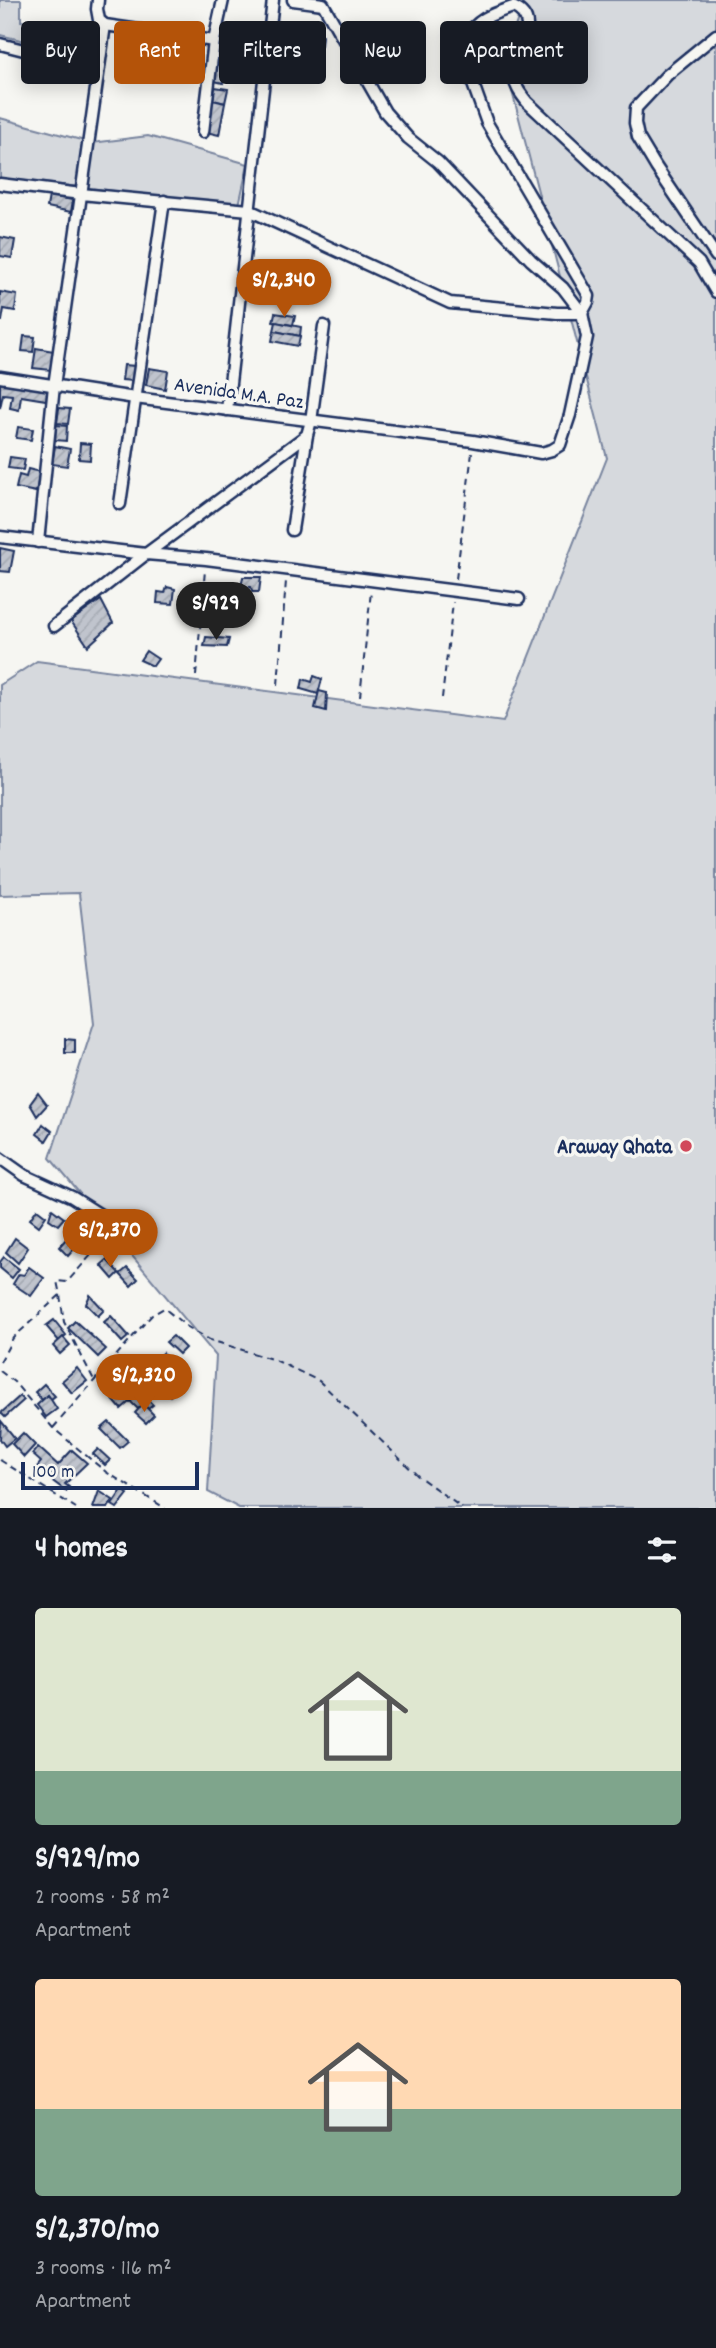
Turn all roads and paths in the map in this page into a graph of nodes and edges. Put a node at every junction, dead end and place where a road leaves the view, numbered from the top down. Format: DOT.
graph roads {
  1 [pos="98,0"];
  2 [pos="223,0"];
  3 [pos="273,0"];
  4 [pos="293,0"];
  5 [pos="322,2"];
  6 [pos="105,25"];
  7 [pos="716,34"];
  8 [pos="214,41"];
  9 [pos="0,44"];
  10 [pos="21,49"];
  11 [pos="203,132"];
  12 [pos="0,184"];
  13 [pos="80,194"];
  14 [pos="164,201"];
  15 [pos="249,210"];
  16 [pos="716,256"];
  17 [pos="716,292"];
  18 [pos="582,313"];
  19 [pos="324,326"];
  20 [pos="0,377"];
  21 [pos="54,386"];
  22 [pos="135,398"];
  23 [pos="227,410"];
  24 [pos="311,421"];
  25 [pos="307,435"];
  26 [pos="473,441"];
  27 [pos="120,504"];
  28 [pos="292,530"];
  29 [pos="0,537"];
  30 [pos="38,542"];
  31 [pos="146,554"];
  32 [pos="206,559"];
  33 [pos="288,569"];
  34 [pos="372,580"];
  35 [pos="455,590"];
  36 [pos="519,598"];
  37 [pos="54,626"];
  38 [pos="196,676"];
  39 [pos="278,685"];
  40 [pos="360,697"];
  41 [pos="442,698"];
  42 [pos="0,1158"];
  43 [pos="118,1226"];
  44 [pos="60,1295"];
  45 [pos="0,1362"];
  46 [pos="0,1371"];
  47 [pos="95,1381"];
  48 [pos="53,1428"];
  49 [pos="0,1460"];
  50 [pos="76,1508"];
  51 [pos="165,1508"];
  52 [pos="462,1508"];
  1 -- 6 [label="street"];
  2 -- 8 [label="street"];
  3 -- 15 [label="street"];
  4 -- 5 [label="street"];
  5 -- 18 [label="street"];
  6 -- 8 [label="street"];
  6 -- 13 [label="street"];
  7 -- 16 [label="street"];
  8 -- 11 [label="street"];
  9 -- 10 [label="street"];
  12 -- 13 [label="street"];
  13 -- 14 [label="street"];
  13 -- 21 [label="street"];
  14 -- 15 [label="street"];
  14 -- 22 [label="street"];
  15 -- 18 [label="street"];
  15 -- 23 [label="street"];
  17 -- 18 [label="street"];
  18 -- 26 [label="street, Avenida M.A. Paz"];
  19 -- 24 [label="street"];
  20 -- 21 [label="street, Avenida M.A. Paz"];
  21 -- 22 [label="street, Avenida M.A. Paz"];
  21 -- 30 [label="street"];
  22 -- 23 [label="street, Avenida M.A. Paz"];
  22 -- 27 [label="street"];
  23 -- 24 [label="street, Avenida M.A. Paz"];
  24 -- 25 [label="street"];
  24 -- 26 [label="street, Avenida M.A. Paz"];
  25 -- 28 [label="street"];
  25 -- 31 [label="street"];
  26 -- 35 [label="path"];
  29 -- 30 [label="street"];
  30 -- 31 [label="street"];
  31 -- 32 [label="street"];
  31 -- 37 [label="street"];
  32 -- 33 [label="street"];
  32 -- 38 [label="path"];
  33 -- 34 [label="street"];
  33 -- 39 [label="path"];
  34 -- 35 [label="street"];
  34 -- 40 [label="path"];
  35 -- 36 [label="street"];
  35 -- 41 [label="path"];
  42 -- 43 [label="street"];
  43 -- 44 [label="path"];
  44 -- 45 [label="path"];
  44 -- 47 [label="path"];
  46 -- 48 [label="path"];
  47 -- 48 [label="path"];
  47 -- 52 [label="path"];
  48 -- 51 [label="path"];
  49 -- 50 [label="path"];
}
